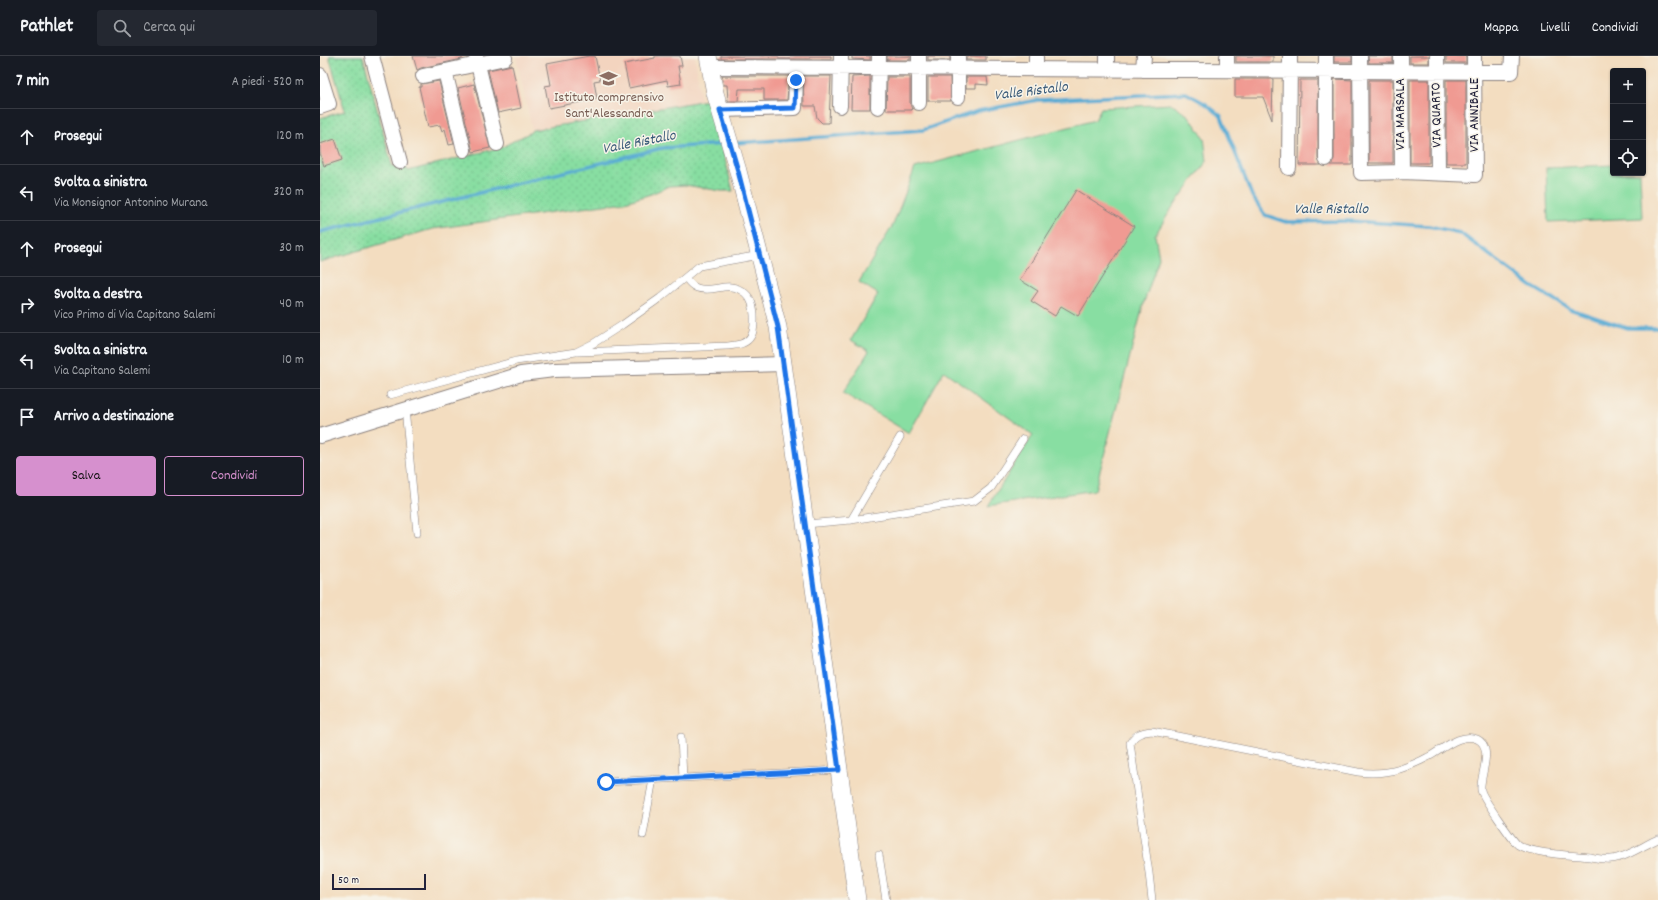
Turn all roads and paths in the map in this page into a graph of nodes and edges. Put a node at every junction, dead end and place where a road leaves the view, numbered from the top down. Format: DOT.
graph roads {
  1 [pos="372,56"];
  2 [pos="1227,56"];
  3 [pos="1290,56"];
  4 [pos="1326,56"];
  5 [pos="1360,56"];
  6 [pos="1401,56"];
  7 [pos="1437,56"];
  8 [pos="1474,56"];
  9 [pos="1512,56"];
  10 [pos="505,58"];
  11 [pos="477,60"];
  12 [pos="709,61"];
  13 [pos="745,61"];
  14 [pos="841,62"];
  15 [pos="879,62"];
  16 [pos="919,62"];
  17 [pos="958,62"];
  18 [pos="993,62"];
  19 [pos="1036,62"];
  20 [pos="1183,62"];
  21 [pos="1070,63"];
  22 [pos="1107,63"];
  23 [pos="1143,63"];
  24 [pos="796,68"];
  25 [pos="1227,70"];
  26 [pos="445,71"];
  27 [pos="1290,71"];
  28 [pos="1326,71"];
  29 [pos="1361,71"];
  30 [pos="1401,72"];
  31 [pos="1437,72"];
  32 [pos="1475,72"];
  33 [pos="320,75"];
  34 [pos="423,76"];
  35 [pos="958,97"];
  36 [pos="919,103"];
  37 [pos="325,105"];
  38 [pos="840,106"];
  39 [pos="878,106"];
  40 [pos="721,113"];
  41 [pos="497,144"];
  42 [pos="464,150"];
  43 [pos="1326,158"];
  44 [pos="400,162"];
  45 [pos="1289,168"];
  46 [pos="1402,172"];
  47 [pos="1438,173"];
  48 [pos="760,255"];
  49 [pos="686,278"];
  50 [pos="576,352"];
  51 [pos="784,364"];
  52 [pos="390,395"];
  53 [pos="405,409"];
  54 [pos="320,436"];
  55 [pos="900,437"];
  56 [pos="1022,439"];
  57 [pos="851,520"];
  58 [pos="805,524"];
  59 [pos="417,533"];
  60 [pos="681,737"];
  61 [pos="839,770"];
  62 [pos="683,778"];
  63 [pos="653,779"];
  64 [pos="606,782"];
  65 [pos="643,835"];
  66 [pos="1658,839"];
  67 [pos="879,855"];
  68 [pos="856,900"];
  69 [pos="886,900"];
  70 [pos="1152,900"];
  1 -- 44 [label="street"];
  2 -- 25 [label="street"];
  3 -- 27 [label="street"];
  4 -- 28 [label="street"];
  5 -- 29 [label="street"];
  6 -- 30 [label="street, VIA MARSALA"];
  7 -- 31 [label="street, VIA QUARTO"];
  8 -- 32 [label="street, VIA ANNIBALE"];
  9 -- 32 [label="street"];
  10 -- 11 [label="street"];
  11 -- 26 [label="street"];
  11 -- 41 [label="street"];
  12 -- 13 [label="street"];
  12 -- 40 [label="street"];
  13 -- 24 [label="street"];
  14 -- 15 [label="street"];
  14 -- 24 [label="street"];
  14 -- 38 [label="street"];
  15 -- 16 [label="street"];
  15 -- 39 [label="street"];
  16 -- 17 [label="street"];
  16 -- 36 [label="street"];
  17 -- 18 [label="street"];
  17 -- 35 [label="street"];
  18 -- 19 [label="street"];
  19 -- 21 [label="street"];
  20 -- 23 [label="street"];
  20 -- 25 [label="street"];
  21 -- 22 [label="street"];
  22 -- 23 [label="street"];
  24 -- 40 [label="street"];
  25 -- 27 [label="street"];
  26 -- 34 [label="street"];
  26 -- 42 [label="street"];
  27 -- 28 [label="street"];
  27 -- 45 [label="street"];
  28 -- 29 [label="street"];
  28 -- 43 [label="street"];
  29 -- 30 [label="street"];
  29 -- 46 [label="street"];
  30 -- 31 [label="street"];
  30 -- 46 [label="street, VIA MARSALA"];
  31 -- 32 [label="street"];
  31 -- 47 [label="street, VIA QUARTO"];
  32 -- 47 [label="street, VIA ANNIBALE"];
  33 -- 37 [label="street"];
  40 -- 48 [label="street"];
  46 -- 47 [label="street"];
  48 -- 49 [label="lane"];
  48 -- 51 [label="street"];
  49 -- 50 [label="lane"];
  49 -- 50 [label="lane"];
  50 -- 52 [label="lane"];
  51 -- 53 [label="street"];
  51 -- 58 [label="street"];
  53 -- 54 [label="street"];
  53 -- 59 [label="lane"];
  55 -- 57 [label="lane"];
  56 -- 57 [label="lane"];
  57 -- 58 [label="lane"];
  58 -- 61 [label="street"];
  60 -- 62 [label="lane"];
  61 -- 62 [label="lane"];
  61 -- 68 [label="street"];
  62 -- 63 [label="lane"];
  63 -- 64 [label="lane"];
  63 -- 65 [label="lane"];
  66 -- 70 [label="lane"];
  67 -- 69 [label="lane"];
}
